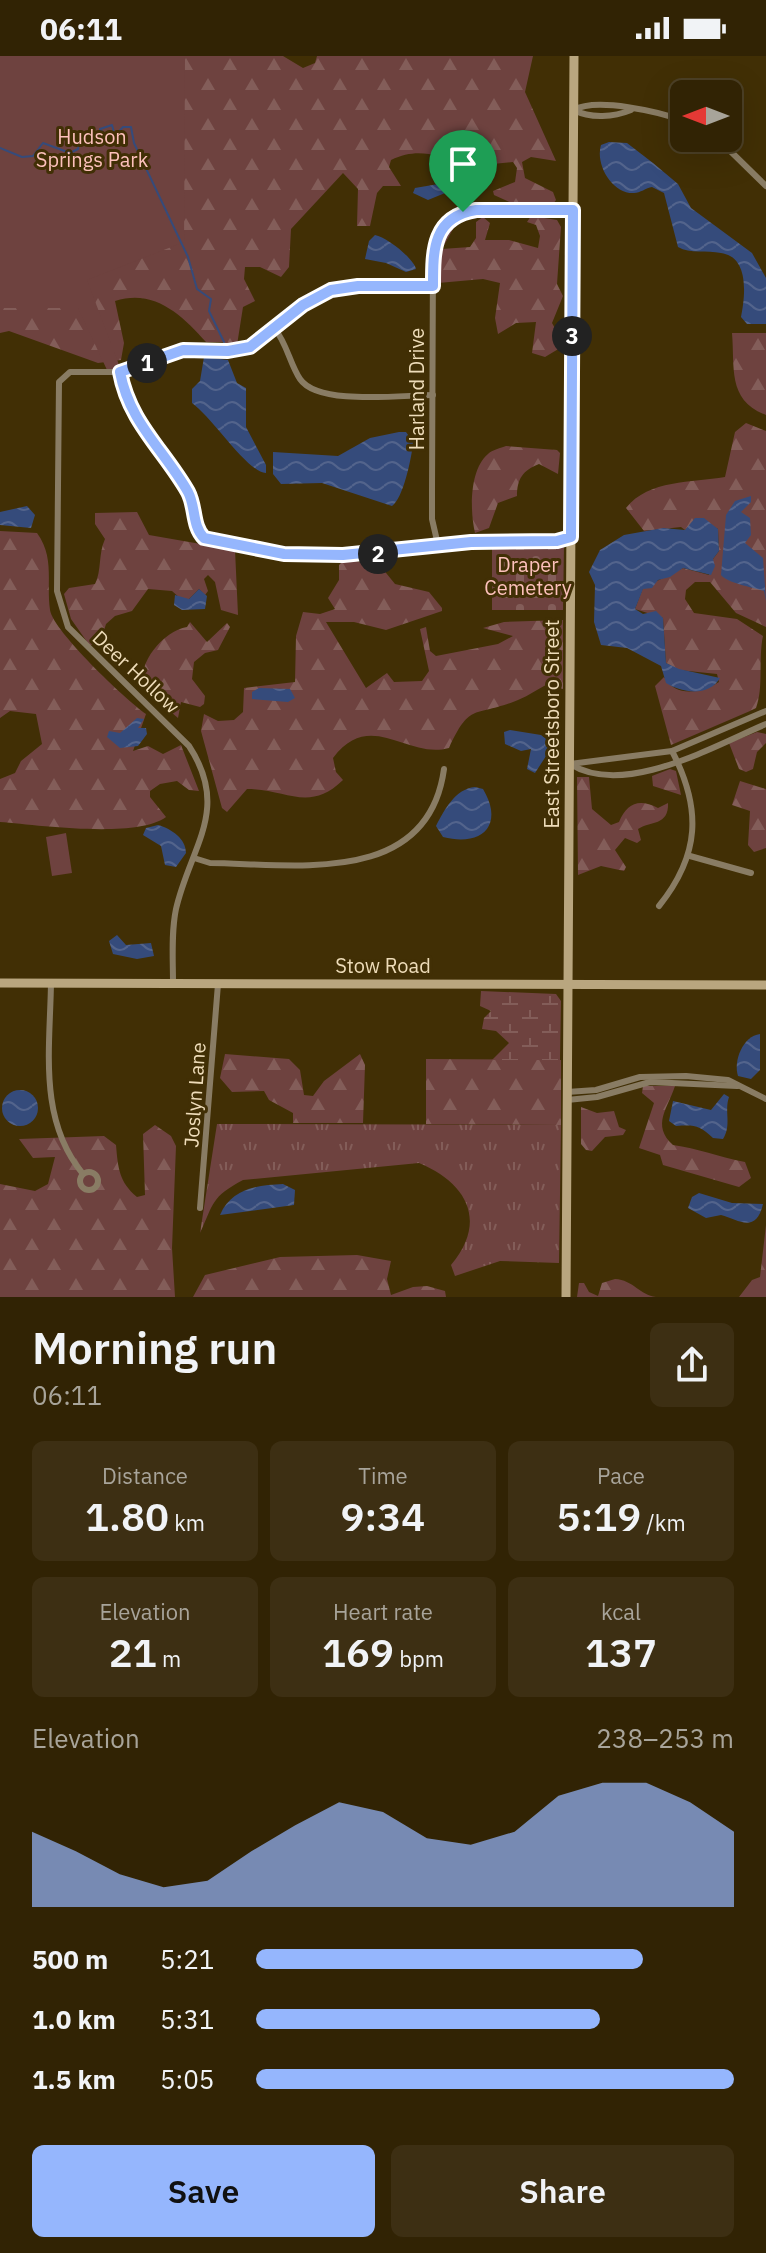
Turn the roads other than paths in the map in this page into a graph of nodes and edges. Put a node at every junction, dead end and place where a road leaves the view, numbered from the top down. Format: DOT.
graph roads {
  1 [pos="574,56"];
  2 [pos="574,110"];
  3 [pos="670,116"];
  4 [pos="731,152"];
  5 [pos="766,186"];
  6 [pos="573,210"];
  7 [pos="433,286"];
  8 [pos="275,329"];
  9 [pos="120,372"];
  10 [pos="433,395"];
  11 [pos="571,537"];
  12 [pos="438,545"];
  13 [pos="766,711"];
  14 [pos="766,724"];
  15 [pos="672,751"];
  16 [pos="678,763"];
  17 [pos="570,764"];
  18 [pos="444,769"];
  19 [pos="690,856"];
  20 [pos="194,858"];
  21 [pos="751,873"];
  22 [pos="659,906"];
  23 [pos="0,983"];
  24 [pos="51,983"];
  25 [pos="173,983"];
  26 [pos="218,984"];
  27 [pos="568,985"];
  28 [pos="766,985"];
  29 [pos="567,1096"];
  30 [pos="766,1099"];
  31 [pos="83,1174"];
  32 [pos="200,1208"];
  33 [pos="566,1297"];
  1 -- 2 [label="main road, East Streetsboro Street"];
  2 -- 3 [label="street"];
  2 -- 6 [label="main road, East Streetsboro Street"];
  4 -- 5 [label="street"];
  6 -- 7 [label="street, Harland Drive"];
  6 -- 11 [label="main road, East Streetsboro Street"];
  7 -- 8 [label="street"];
  7 -- 10 [label="street, Harland Drive"];
  8 -- 9 [label="street"];
  8 -- 10 [label="street"];
  9 -- 12 [label="street"];
  9 -- 20 [label="street, Deer Hollow"];
  10 -- 12 [label="street, Harland Drive"];
  11 -- 12 [label="street"];
  11 -- 17 [label="main road, East Streetsboro Street"];
  13 -- 15 [label="street"];
  14 -- 16 [label="street"];
  15 -- 16 [label="street"];
  15 -- 17 [label="street"];
  16 -- 17 [label="street"];
  16 -- 19 [label="street"];
  17 -- 27 [label="main road, East Streetsboro Street"];
  18 -- 20 [label="street"];
  19 -- 21 [label="street"];
  19 -- 22 [label="street"];
  20 -- 25 [label="street, Deer Hollow"];
  23 -- 24 [label="main road, Stow Road"];
  24 -- 25 [label="main road, Stow Road"];
  24 -- 31 [label="street"];
  25 -- 26 [label="main road, Stow Road"];
  26 -- 27 [label="main road, Stow Road"];
  26 -- 32 [label="street, Joslyn Lane"];
  27 -- 28 [label="main road, Stow Road"];
  27 -- 29 [label="main road, East Streetsboro Street"];
  29 -- 30 [label="street"];
  29 -- 33 [label="main road, East Streetsboro Street"];
}
